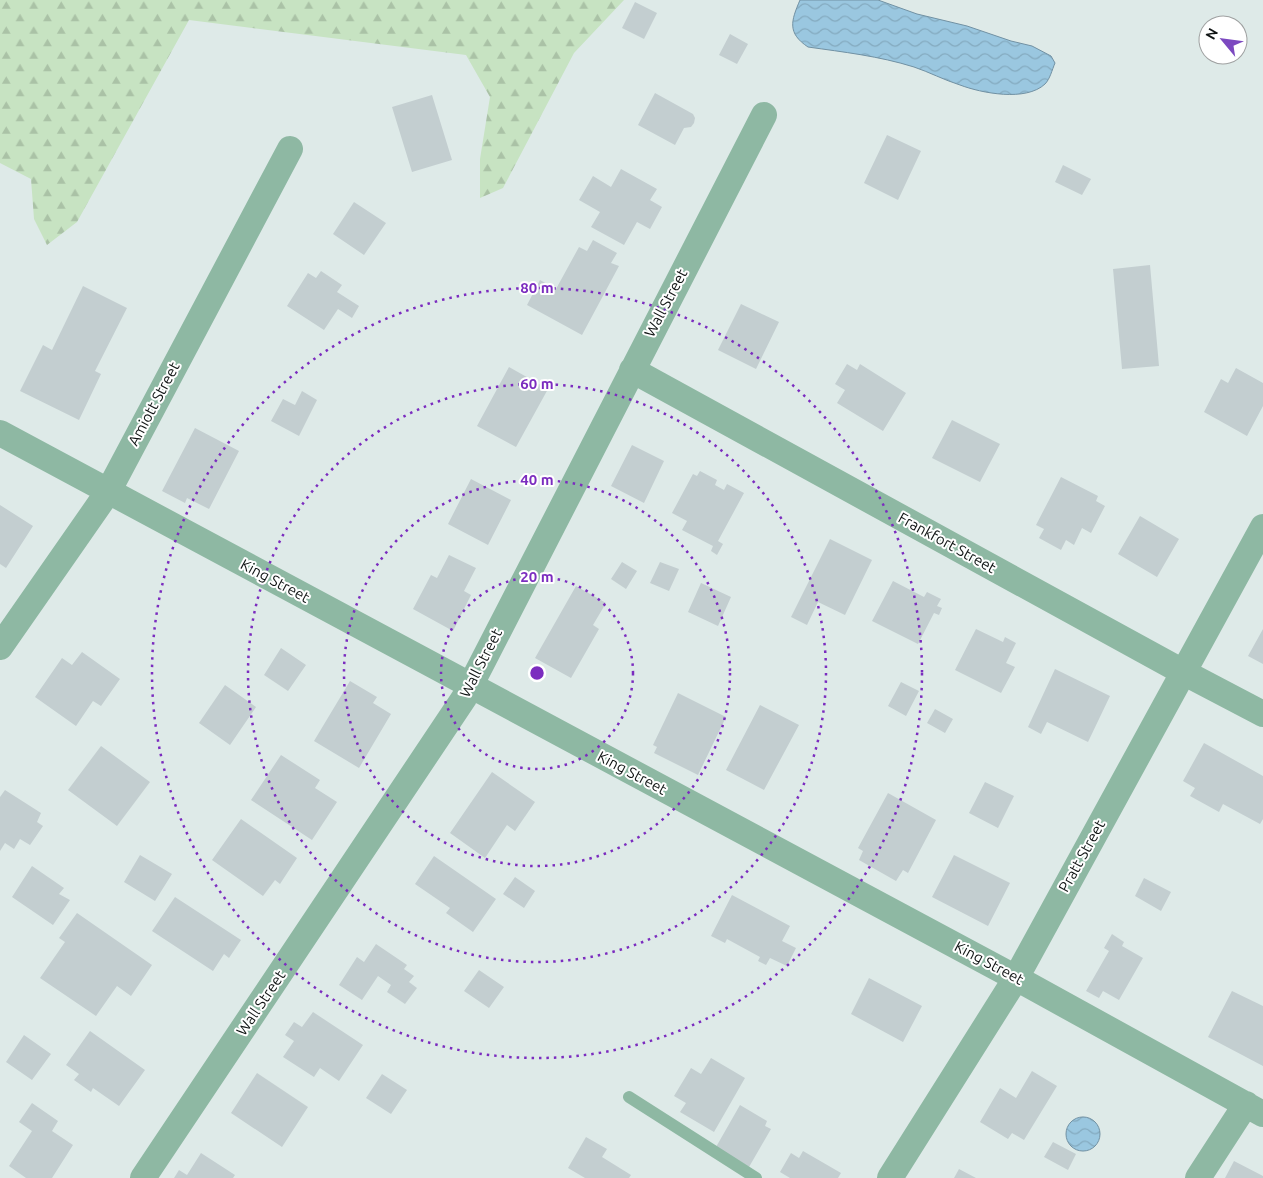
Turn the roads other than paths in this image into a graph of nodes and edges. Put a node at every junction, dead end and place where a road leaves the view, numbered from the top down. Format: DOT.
graph roads {
  1 [pos="764,115"];
  2 [pos="290,149"];
  3 [pos="632,370"];
  4 [pos="0,433"];
  5 [pos="108,492"];
  6 [pos="1263,527"];
  7 [pos="0,647"];
  8 [pos="1183,672"];
  9 [pos="470,686"];
  10 [pos="1263,714"];
  11 [pos="1016,978"];
  12 [pos="629,1097"];
  13 [pos="1254,1109"];
  14 [pos="143,1178"];
  15 [pos="756,1178"];
  16 [pos="890,1178"];
  17 [pos="1198,1178"];
  1 -- 3 [label="street, Wall Street"];
  2 -- 5 [label="street, Amiott Street"];
  3 -- 8 [label="street, Frankfort Street"];
  3 -- 9 [label="street, Wall Street"];
  4 -- 5 [label="street, King Street"];
  5 -- 7 [label="street, Amiott Street"];
  5 -- 9 [label="street, King Street"];
  6 -- 8 [label="street, Pratt Street"];
  8 -- 10 [label="street, Frankfort Street"];
  8 -- 11 [label="street, Pratt Street"];
  9 -- 11 [label="street, King Street"];
  9 -- 14 [label="street, Wall Street"];
  11 -- 13 [label="street, King Street"];
  11 -- 16 [label="street, Pratt Street"];
  12 -- 15 [label="lane"];
  13 -- 17 [label="street"];
}
